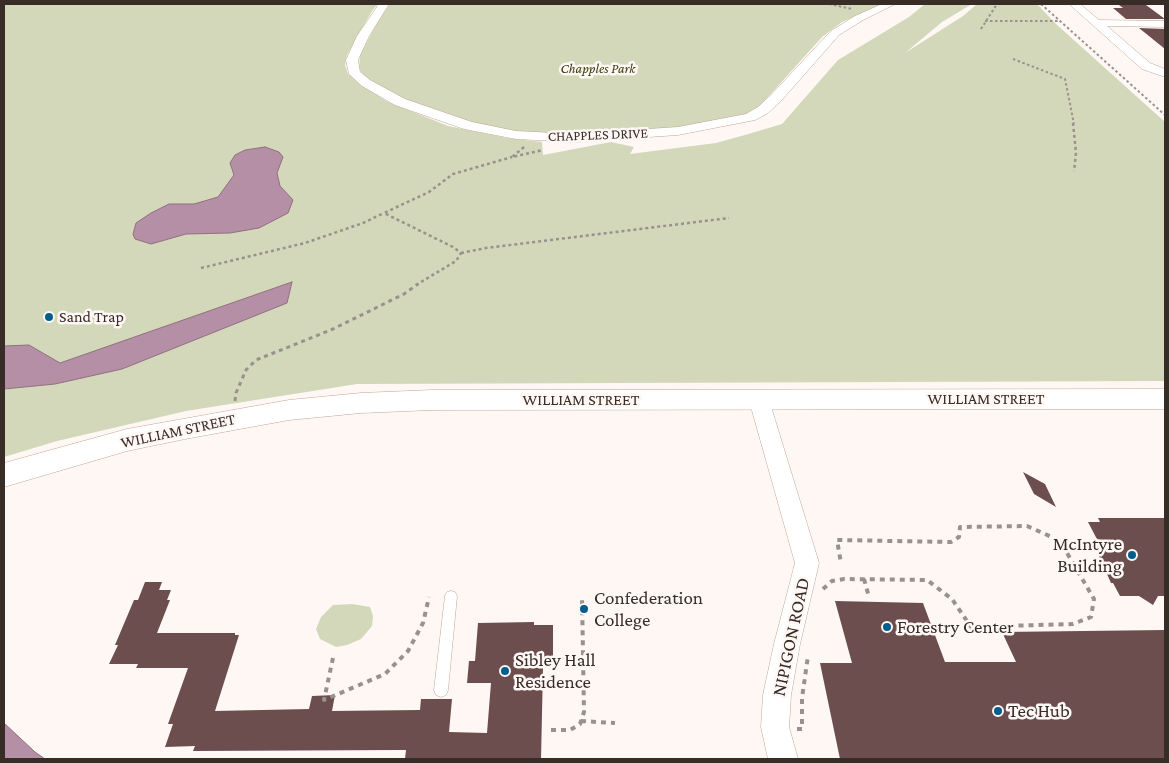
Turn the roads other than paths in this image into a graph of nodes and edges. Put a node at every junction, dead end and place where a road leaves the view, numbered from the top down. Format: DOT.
graph roads {
  1 [pos="384,4"];
  2 [pos="890,4"];
  3 [pos="1074,4"];
  4 [pos="1097,24"];
  5 [pos="1165,24"];
  6 [pos="1165,73"];
  7 [pos="1165,399"];
  8 [pos="759,400"];
  9 [pos="4,474"];
  10 [pos="451,596"];
  11 [pos="441,690"];
  12 [pos="783,759"];
  1 -- 2 [label="street, CHAPPLES DRIVE"];
  3 -- 4 [label="street"];
  4 -- 5 [label="street"];
  4 -- 6 [label="street"];
  7 -- 8 [label="street, WILLIAM STREET"];
  8 -- 9 [label="street, WILLIAM STREET"];
  8 -- 12 [label="street, NIPIGON ROAD"];
  10 -- 11 [label="lane"];
}
